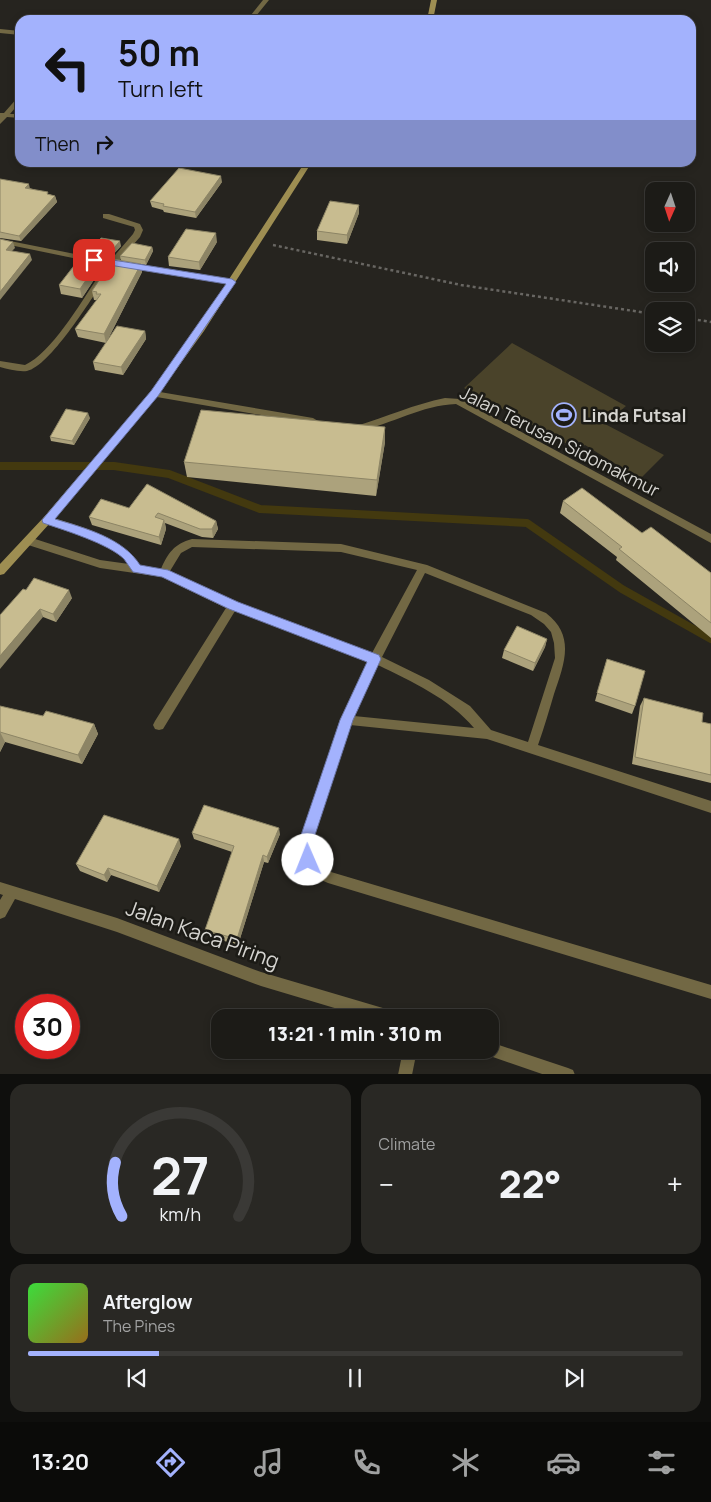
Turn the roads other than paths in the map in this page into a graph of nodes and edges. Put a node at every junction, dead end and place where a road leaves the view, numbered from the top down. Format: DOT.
graph roads {
  1 [pos="266,0"];
  2 [pos="434,0"];
  3 [pos="254,15"];
  4 [pos="431,15"];
  5 [pos="0,31"];
  6 [pos="15,32"];
  7 [pos="15,103"];
  8 [pos="15,116"];
  9 [pos="2,117"];
  10 [pos="306,167"];
  11 [pos="106,216"];
  12 [pos="0,241"];
  13 [pos="113,264"];
  14 [pos="232,282"];
  15 [pos="0,364"];
  16 [pos="154,394"];
  17 [pos="321,423"];
  18 [pos="349,428"];
  19 [pos="47,520"];
  20 [pos="711,539"];
  21 [pos="29,541"];
  22 [pos="423,568"];
  23 [pos="137,569"];
  24 [pos="0,571"];
  25 [pos="164,573"];
  26 [pos="234,606"];
  27 [pos="375,659"];
  28 [pos="346,720"];
  29 [pos="158,725"];
  30 [pos="487,734"];
  31 [pos="532,746"];
  32 [pos="711,807"];
  33 [pos="6,890"];
  34 [pos="0,912"];
  35 [pos="711,992"];
  36 [pos="363,1009"];
  37 [pos="499,1052"];
  38 [pos="408,1059"];
  39 [pos="405,1074"];
  40 [pos="568,1074"];
  1 -- 3 [label="street"];
  2 -- 4 [label="main road"];
  5 -- 6 [label="street"];
  7 -- 9 [label="street"];
  8 -- 9 [label="street"];
  10 -- 14 [label="main road"];
  11 -- 13 [label="street"];
  12 -- 13 [label="street"];
  13 -- 14 [label="street"];
  13 -- 15 [label="street"];
  14 -- 16 [label="main road"];
  16 -- 17 [label="street"];
  16 -- 19 [label="main road"];
  18 -- 20 [label="street, Jalan Terusan Sidomakmur"];
  19 -- 21 [label="main road"];
  19 -- 23 [label="street"];
  21 -- 23 [label="street"];
  21 -- 24 [label="main road"];
  22 -- 25 [label="street"];
  22 -- 27 [label="street"];
  22 -- 31 [label="street"];
  23 -- 25 [label="street"];
  25 -- 26 [label="street"];
  26 -- 27 [label="street"];
  26 -- 29 [label="street"];
  27 -- 28 [label="street"];
  27 -- 30 [label="street"];
  28 -- 30 [label="street"];
  28 -- 35 [label="street"];
  30 -- 31 [label="street"];
  31 -- 32 [label="street"];
  33 -- 34 [label="street"];
  33 -- 36 [label="street, Jalan Kaca Piring"];
  37 -- 40 [label="street"];
  38 -- 39 [label="street"];
}
